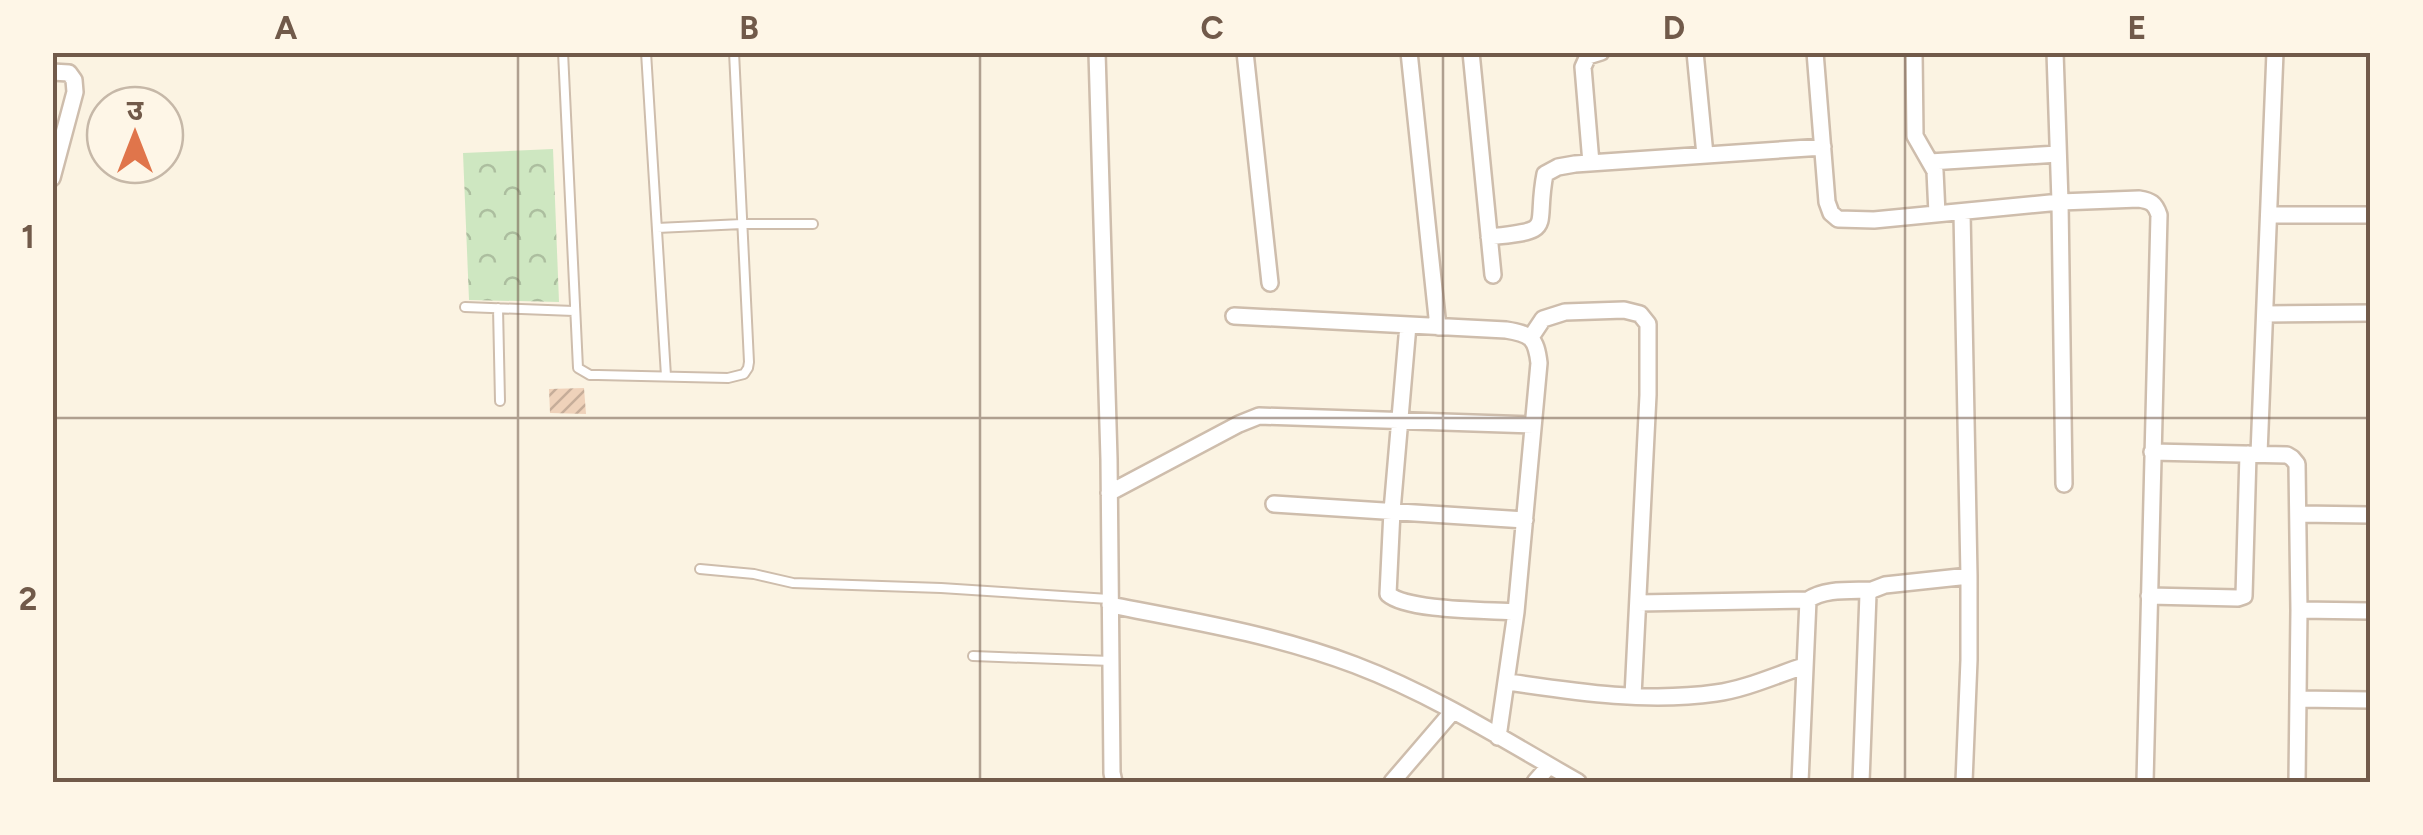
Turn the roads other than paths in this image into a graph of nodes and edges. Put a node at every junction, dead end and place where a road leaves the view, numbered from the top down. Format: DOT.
graph roads {
  1 [pos="563,52"];
  2 [pos="646,52"];
  3 [pos="734,52"];
  4 [pos="1097,52"];
  5 [pos="1245,52"];
  6 [pos="1408,52"];
  7 [pos="1472,52"];
  8 [pos="1602,52"];
  9 [pos="1696,52"];
  10 [pos="1815,52"];
  11 [pos="1914,52"];
  12 [pos="2055,52"];
  13 [pos="2275,52"];
  14 [pos="52,72"];
  15 [pos="1823,147"];
  16 [pos="2058,154"];
  17 [pos="1705,155"];
  18 [pos="1930,162"];
  19 [pos="1591,163"];
  20 [pos="52,178"];
  21 [pos="2060,202"];
  22 [pos="1962,212"];
  23 [pos="1937,214"];
  24 [pos="2269,215"];
  25 [pos="2370,215"];
  26 [pos="742,224"];
  27 [pos="813,224"];
  28 [pos="657,228"];
  29 [pos="1489,237"];
  30 [pos="1493,276"];
  31 [pos="1270,283"];
  32 [pos="465,307"];
  33 [pos="498,308"];
  34 [pos="574,311"];
  35 [pos="2370,313"];
  36 [pos="2265,314"];
  37 [pos="1234,316"];
  38 [pos="1408,325"];
  39 [pos="1438,327"];
  40 [pos="1531,337"];
  41 [pos="666,376"];
  42 [pos="500,401"];
  43 [pos="1399,421"];
  44 [pos="1533,426"];
  45 [pos="2152,452"];
  46 [pos="2253,454"];
  47 [pos="2064,484"];
  48 [pos="1109,493"];
  49 [pos="1274,504"];
  50 [pos="1392,512"];
  51 [pos="2299,514"];
  52 [pos="2370,514"];
  53 [pos="1525,520"];
  54 [pos="700,569"];
  55 [pos="1969,576"];
  56 [pos="1872,590"];
  57 [pos="2150,596"];
  58 [pos="1808,600"];
  59 [pos="1110,602"];
  60 [pos="1638,603"];
  61 [pos="2299,610"];
  62 [pos="2370,611"];
  63 [pos="1516,612"];
  64 [pos="973,656"];
  65 [pos="1111,661"];
  66 [pos="1804,666"];
  67 [pos="1508,682"];
  68 [pos="1633,696"];
  69 [pos="2298,699"];
  70 [pos="2370,700"];
  71 [pos="1452,712"];
  72 [pos="1498,737"];
  73 [pos="1548,766"];
  74 [pos="1114,782"];
  75 [pos="1392,782"];
  76 [pos="1535,782"];
  77 [pos="1578,782"];
  78 [pos="1800,782"];
  79 [pos="1860,782"];
  80 [pos="1964,782"];
  81 [pos="2146,782"];
  82 [pos="2297,782"];
  1 -- 34 [label="lane"];
  2 -- 28 [label="lane"];
  3 -- 26 [label="lane"];
  4 -- 48 [label="street"];
  5 -- 31 [label="street"];
  6 -- 39 [label="street"];
  7 -- 29 [label="street"];
  8 -- 19 [label="street"];
  9 -- 17 [label="street"];
  10 -- 15 [label="street"];
  11 -- 18 [label="street"];
  12 -- 16 [label="street"];
  13 -- 24 [label="street"];
  14 -- 20 [label="street"];
  15 -- 17 [label="street"];
  15 -- 23 [label="street"];
  16 -- 18 [label="street"];
  16 -- 21 [label="street"];
  17 -- 19 [label="street"];
  18 -- 23 [label="street"];
  19 -- 29 [label="street"];
  21 -- 22 [label="street"];
  21 -- 45 [label="street"];
  21 -- 47 [label="street"];
  22 -- 23 [label="street"];
  22 -- 55 [label="street"];
  24 -- 25 [label="street"];
  24 -- 36 [label="street"];
  26 -- 27 [label="lane"];
  26 -- 28 [label="lane"];
  26 -- 41 [label="lane"];
  28 -- 41 [label="lane"];
  29 -- 30 [label="street"];
  32 -- 33 [label="lane"];
  33 -- 34 [label="lane"];
  33 -- 42 [label="lane"];
  34 -- 41 [label="lane"];
  35 -- 36 [label="street"];
  36 -- 46 [label="street"];
  37 -- 38 [label="street"];
  38 -- 39 [label="street"];
  38 -- 43 [label="street"];
  39 -- 40 [label="street"];
  40 -- 44 [label="street"];
  40 -- 60 [label="street"];
  43 -- 44 [label="street"];
  43 -- 48 [label="street"];
  43 -- 50 [label="street"];
  44 -- 53 [label="street"];
  45 -- 46 [label="street"];
  45 -- 57 [label="street"];
  46 -- 51 [label="street"];
  46 -- 57 [label="street"];
  48 -- 59 [label="street"];
  49 -- 50 [label="street"];
  50 -- 53 [label="street"];
  50 -- 63 [label="street"];
  51 -- 52 [label="street"];
  51 -- 61 [label="street"];
  53 -- 63 [label="street"];
  54 -- 59 [label="lane"];
  55 -- 56 [label="street"];
  55 -- 80 [label="street"];
  56 -- 58 [label="street"];
  56 -- 79 [label="street"];
  57 -- 81 [label="street"];
  58 -- 60 [label="street"];
  58 -- 66 [label="street"];
  59 -- 65 [label="street"];
  59 -- 71 [label="street"];
  60 -- 68 [label="street"];
  61 -- 62 [label="street"];
  61 -- 69 [label="street"];
  63 -- 67 [label="street"];
  64 -- 65 [label="lane"];
  65 -- 74 [label="street"];
  66 -- 68 [label="street"];
  66 -- 78 [label="street"];
  67 -- 68 [label="street"];
  67 -- 72 [label="street"];
  69 -- 70 [label="street"];
  69 -- 82 [label="street"];
  71 -- 72 [label="street"];
  71 -- 75 [label="street"];
  72 -- 73 [label="street"];
  73 -- 76 [label="street"];
  73 -- 77 [label="street"];
}
